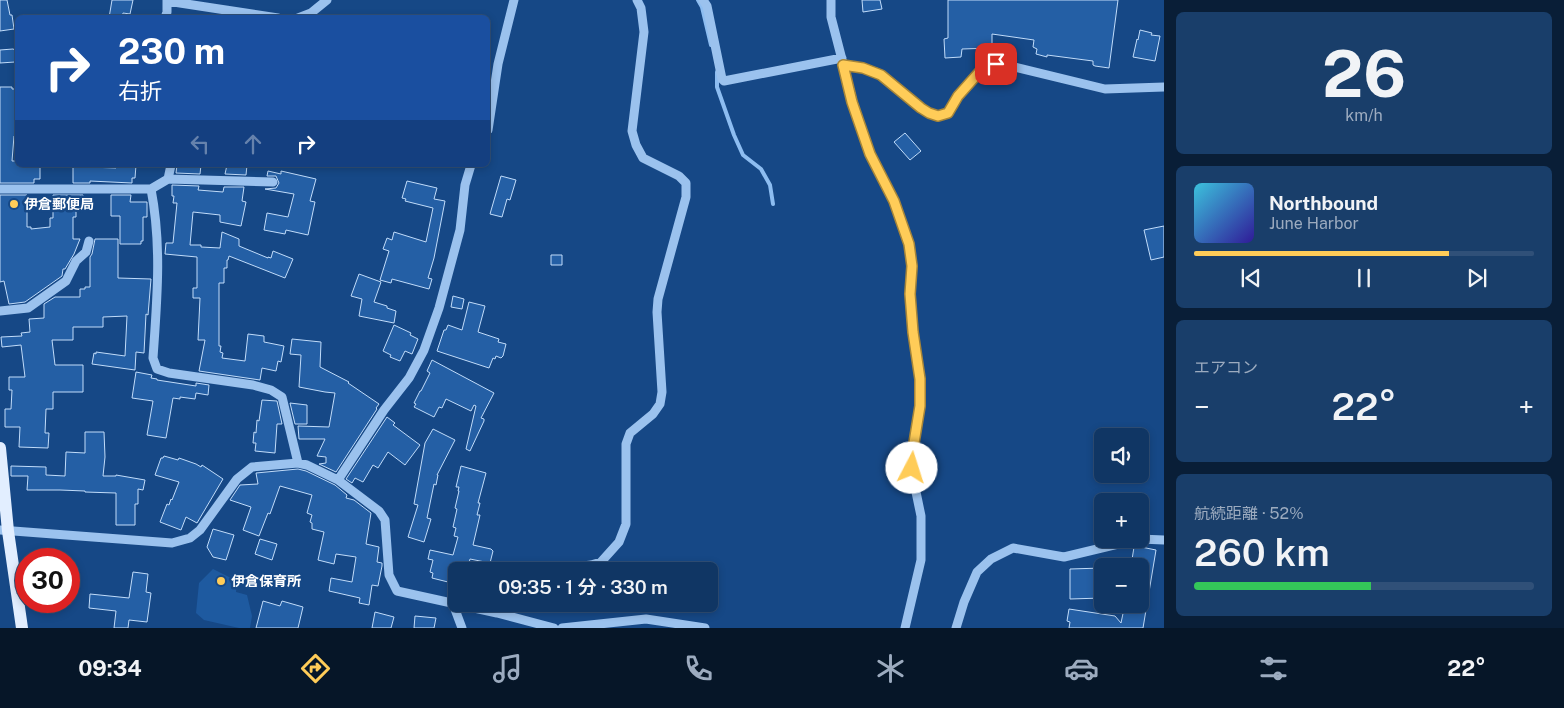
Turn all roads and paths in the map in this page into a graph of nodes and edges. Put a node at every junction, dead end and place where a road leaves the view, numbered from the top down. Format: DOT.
graph roads {
  1 [pos="167,0"];
  2 [pos="327,0"];
  3 [pos="514,0"];
  4 [pos="638,0"];
  5 [pos="703,0"];
  6 [pos="831,0"];
  7 [pos="166,15"];
  8 [pos="260,15"];
  9 [pos="306,15"];
  10 [pos="842,61"];
  11 [pos="1164,87"];
  12 [pos="490,117"];
  13 [pos="171,167"];
  14 [pos="470,167"];
  15 [pos="168,179"];
  16 [pos="273,182"];
  17 [pos="0,189"];
  18 [pos="151,189"];
  19 [pos="89,241"];
  20 [pos="0,311"];
  21 [pos="0,448"];
  22 [pos="298,463"];
  23 [pos="338,480"];
  24 [pos="4,530"];
  25 [pos="1149,539"];
  26 [pos="1164,540"];
  27 [pos="1102,548"];
  28 [pos="601,562"];
  29 [pos="448,603"];
  30 [pos="456,612"];
  31 [pos="492,612"];
  32 [pos="497,613"];
  33 [pos="22,628"];
  34 [pos="462,628"];
  35 [pos="554,628"];
  36 [pos="562,628"];
  37 [pos="705,628"];
  38 [pos="905,628"];
  39 [pos="956,628"];
  1 -- 7 [label="street"];
  1 -- 8 [label="street"];
  2 -- 9 [label="street"];
  3 -- 12 [label="street"];
  4 -- 28 [label="street"];
  5 -- 10 [label="street"];
  6 -- 10 [label="street"];
  10 -- 11 [label="street"];
  10 -- 38 [label="street"];
  13 -- 15 [label="street"];
  14 -- 23 [label="street"];
  15 -- 16 [label="street"];
  15 -- 18 [label="street"];
  17 -- 18 [label="street"];
  18 -- 22 [label="street"];
  19 -- 20 [label="street"];
  21 -- 24 [label="main road"];
  22 -- 23 [label="street"];
  22 -- 24 [label="street"];
  23 -- 29 [label="street"];
  24 -- 33 [label="main road"];
  25 -- 26 [label="street"];
  27 -- 39 [label="street"];
  30 -- 34 [label="street"];
  31 -- 32 [label="street"];
  32 -- 35 [label="street"];
  36 -- 37 [label="street"];
}
